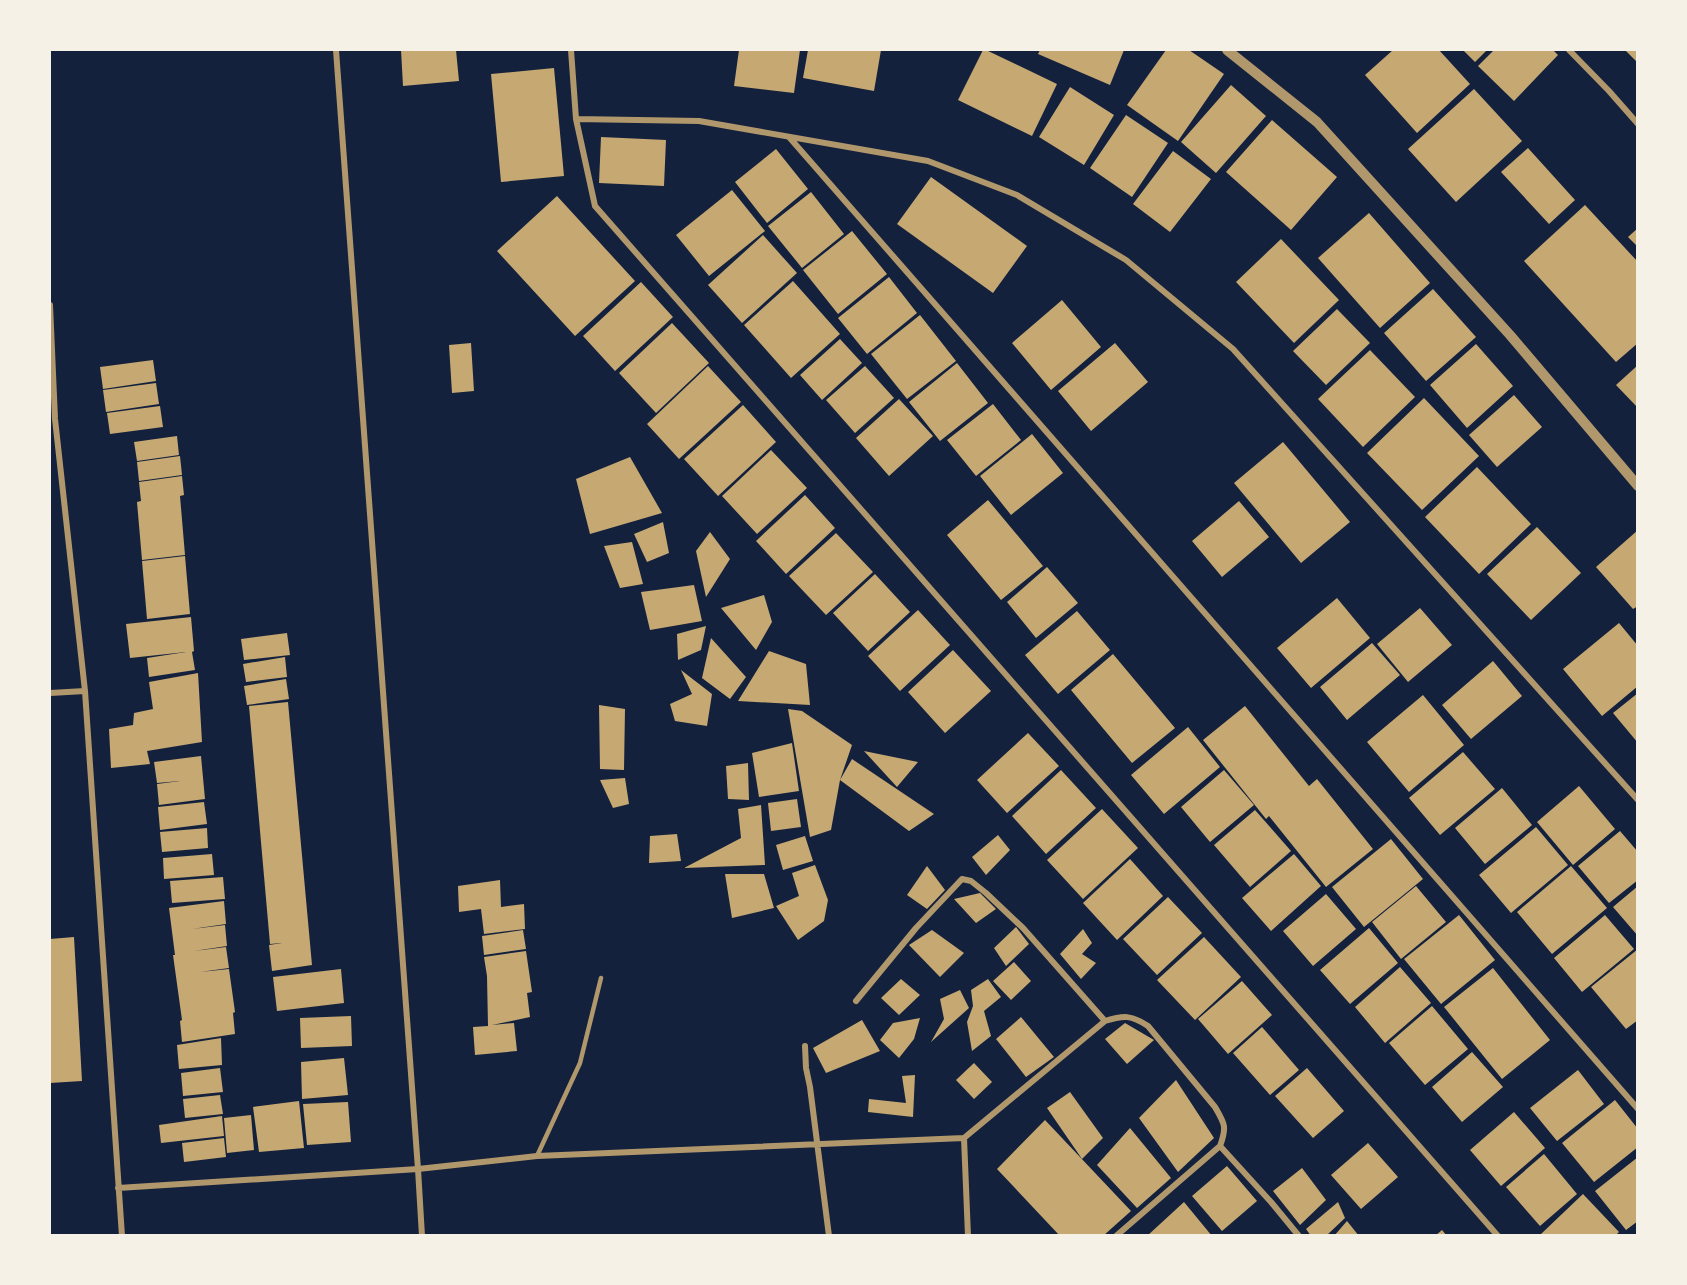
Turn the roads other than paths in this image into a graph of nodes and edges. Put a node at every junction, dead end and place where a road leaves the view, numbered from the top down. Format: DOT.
graph roads {
  1 [pos="336,50"];
  2 [pos="571,50"];
  3 [pos="1227,50"];
  4 [pos="1569,50"];
  5 [pos="576,119"];
  6 [pos="1638,124"];
  7 [pos="789,137"];
  8 [pos="50,305"];
  9 [pos="52,419"];
  10 [pos="1638,486"];
  11 [pos="85,691"];
  12 [pos="50,693"];
  13 [pos="1638,800"];
  14 [pos="600,978"];
  15 [pos="856,1001"];
  16 [pos="1105,1021"];
  17 [pos="805,1046"];
  18 [pos="1638,1109"];
  19 [pos="964,1138"];
  20 [pos="818,1144"];
  21 [pos="1220,1146"];
  22 [pos="537,1156"];
  23 [pos="418,1169"];
  24 [pos="118,1188"];
  25 [pos="122,1236"];
  26 [pos="422,1236"];
  27 [pos="829,1236"];
  28 [pos="968,1236"];
  29 [pos="1116,1236"];
  30 [pos="1299,1236"];
  31 [pos="1498,1236"];
  1 -- 23 [label="street"];
  2 -- 5 [label="street"];
  3 -- 10 [label="street"];
  4 -- 6 [label="street"];
  5 -- 7 [label="street"];
  5 -- 31 [label="street"];
  7 -- 13 [label="street"];
  7 -- 18 [label="street"];
  8 -- 9 [label="street"];
  9 -- 11 [label="street"];
  11 -- 12 [label="street"];
  11 -- 24 [label="street"];
  14 -- 22 [label="lane"];
  15 -- 16 [label="street"];
  16 -- 19 [label="street"];
  16 -- 21 [label="street"];
  17 -- 20 [label="street"];
  19 -- 20 [label="street"];
  19 -- 28 [label="street"];
  20 -- 22 [label="street"];
  20 -- 27 [label="street"];
  21 -- 29 [label="street"];
  21 -- 30 [label="street"];
  22 -- 23 [label="street"];
  23 -- 24 [label="street"];
  23 -- 26 [label="street"];
  24 -- 25 [label="street"];
}
